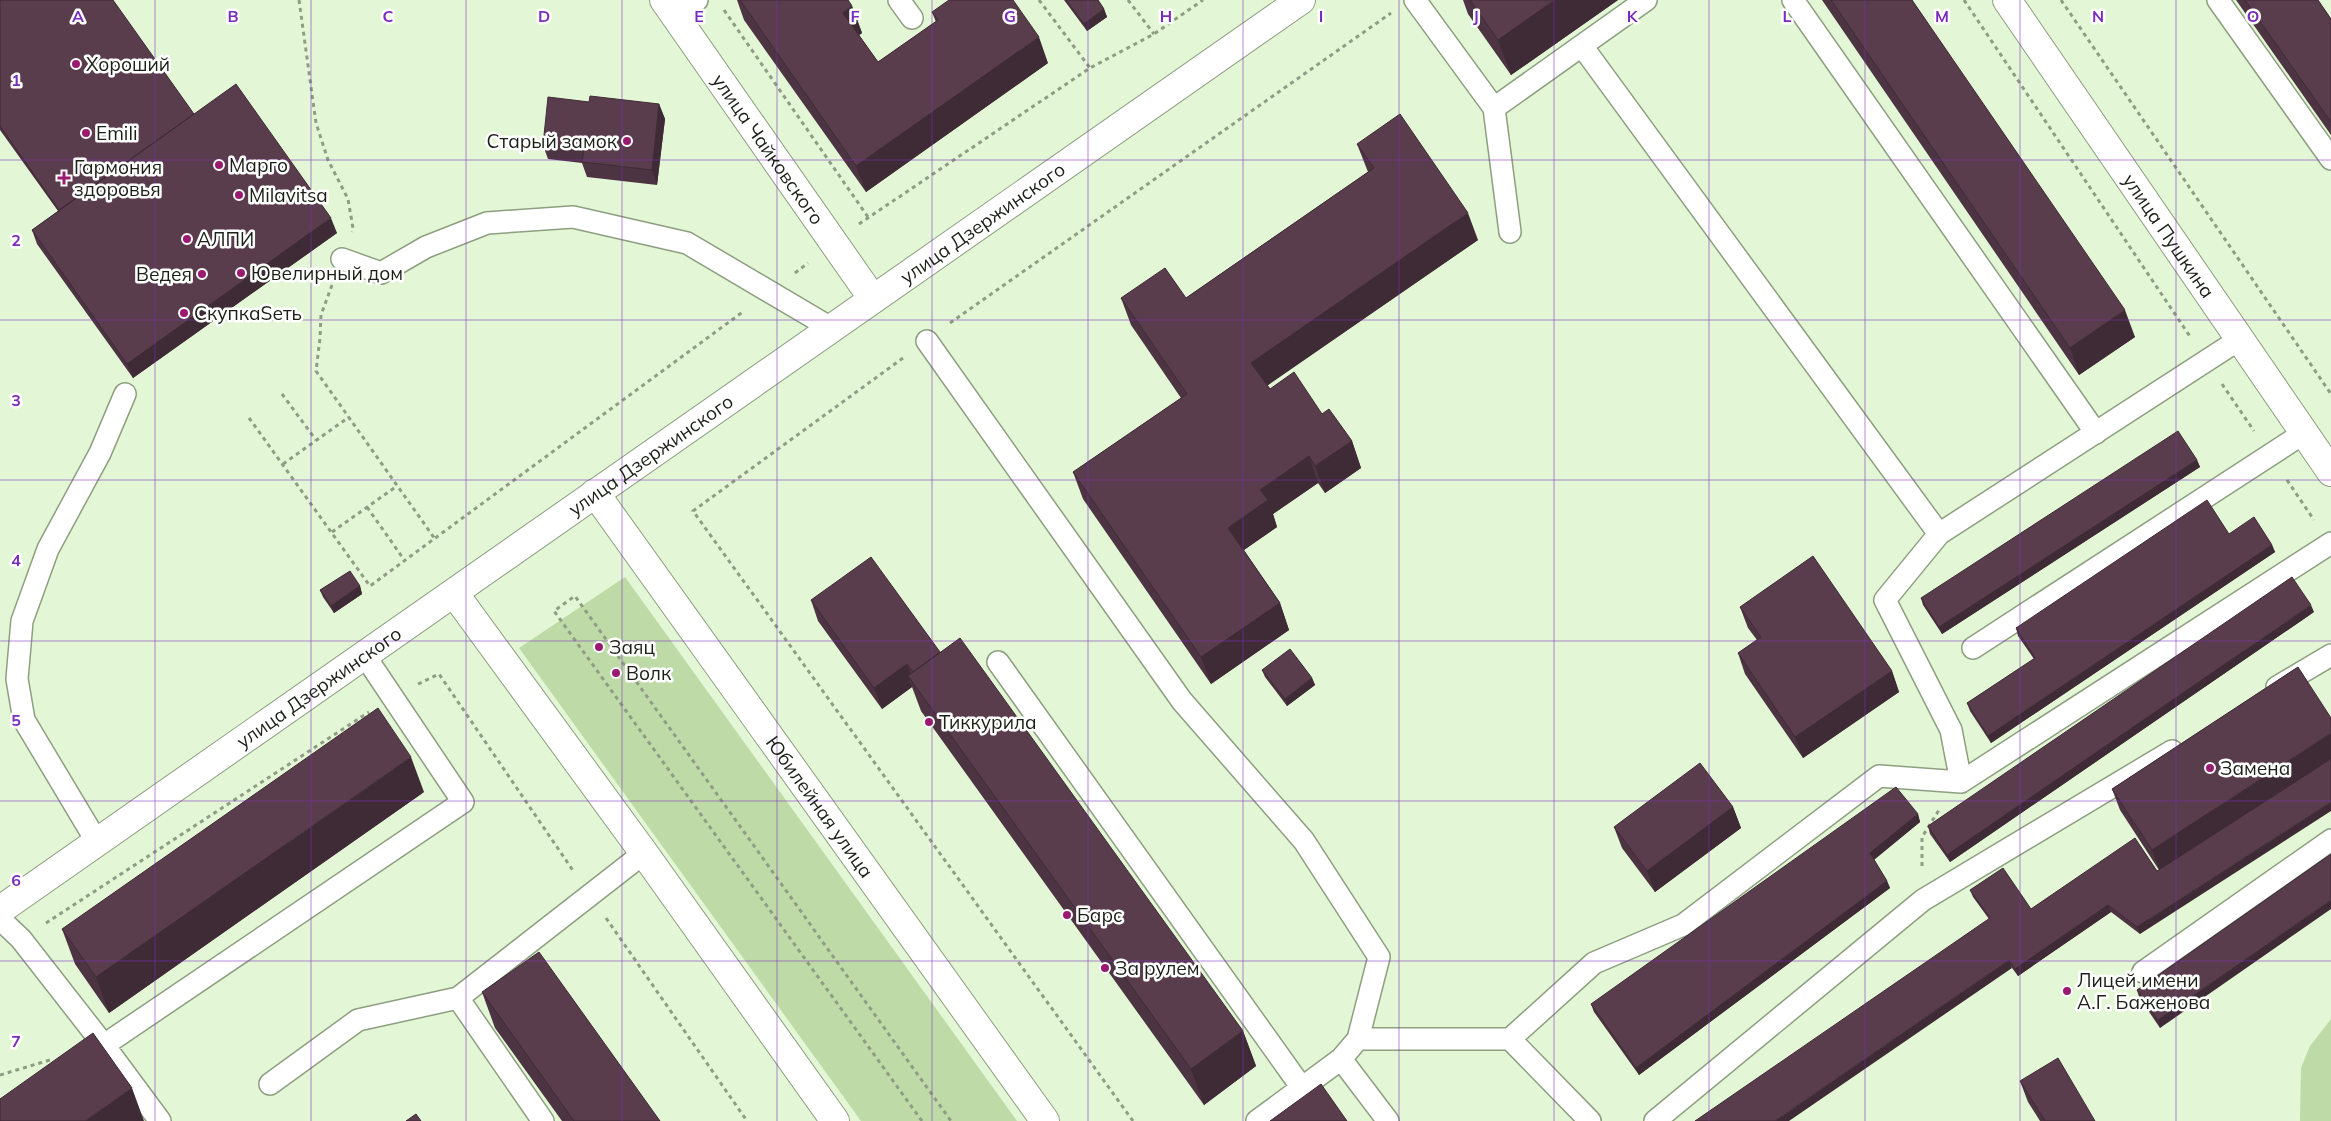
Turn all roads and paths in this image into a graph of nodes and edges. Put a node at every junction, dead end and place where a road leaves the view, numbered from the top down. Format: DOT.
graph roads {
  1 [pos="299,0"];
  2 [pos="697,0"];
  3 [pos="900,0"];
  4 [pos="1039,0"];
  5 [pos="1128,0"];
  6 [pos="1203,0"];
  7 [pos="1301,0"];
  8 [pos="1415,0"];
  9 [pos="1646,0"];
  10 [pos="1794,0"];
  11 [pos="1964,0"];
  12 [pos="2007,0"];
  13 [pos="2060,0"];
  14 [pos="2218,0"];
  15 [pos="723,8"];
  16 [pos="670,9"];
  17 [pos="1393,12"];
  18 [pos="912,18"];
  19 [pos="1154,34"];
  20 [pos="1582,46"];
  21 [pos="1090,68"];
  22 [pos="1494,108"];
  23 [pos="2331,159"];
  24 [pos="868,217"];
  25 [pos="1510,232"];
  26 [pos="834,244"];
  27 [pos="342,260"];
  28 [pos="769,293"];
  29 [pos="873,299"];
  30 [pos="831,328"];
  31 [pos="2240,339"];
  32 [pos="927,341"];
  33 [pos="2207,361"];
  34 [pos="125,394"];
  35 [pos="282,394"];
  36 [pos="2331,394"];
  37 [pos="349,417"];
  38 [pos="249,418"];
  39 [pos="2096,433"];
  40 [pos="2304,433"];
  41 [pos="316,440"];
  42 [pos="283,464"];
  43 [pos="2331,472"];
  44 [pos="398,486"];
  45 [pos="595,493"];
  46 [pos="367,507"];
  47 [pos="332,532"];
  48 [pos="1939,534"];
  49 [pos="435,539"];
  50 [pos="2331,543"];
  51 [pos="405,561"];
  52 [pos="454,592"];
  53 [pos="1973,648"];
  54 [pos="2331,655"];
  55 [pos="364,656"];
  56 [pos="998,662"];
  57 [pos="439,674"];
  58 [pos="392,696"];
  59 [pos="2263,696"];
  60 [pos="2186,742"];
  61 [pos="1961,782"];
  62 [pos="2331,840"];
  63 [pos="97,842"];
  64 [pos="644,853"];
  65 [pos="1923,900"];
  66 [pos="0,910"];
  67 [pos="0,919"];
  68 [pos="21,939"];
  69 [pos="2143,972"];
  70 [pos="458,998"];
  71 [pos="1358,1039"];
  72 [pos="1510,1039"];
  73 [pos="103,1044"];
  74 [pos="1341,1059"];
  75 [pos="64,1073"];
  76 [pos="270,1084"];
  77 [pos="1302,1088"];
  78 [pos="160,1121"];
  79 [pos="543,1121"];
  80 [pos="835,1121"];
  81 [pos="922,1121"];
  82 [pos="951,1121"];
  83 [pos="1045,1121"];
  84 [pos="1133,1121"];
  85 [pos="1257,1121"];
  86 [pos="1388,1121"];
  87 [pos="1590,1121"];
  88 [pos="1656,1121"];
  1 -- 27 [label="path"];
  2 -- 16 [label="lane"];
  3 -- 18 [label="lane"];
  4 -- 21 [label="path"];
  5 -- 19 [label="path"];
  6 -- 19 [label="path"];
  7 -- 29 [label="main road, улица Дзержинского"];
  8 -- 22 [label="lane"];
  9 -- 20 [label="lane"];
  10 -- 39 [label="lane"];
  11 -- 33 [label="path"];
  12 -- 31 [label="main road, улица Пушкина"];
  13 -- 36 [label="path"];
  14 -- 23 [label="lane"];
  15 -- 24 [label="path"];
  16 -- 26 [label="main road, улица Чайковского"];
  17 -- 32 [label="path"];
  19 -- 21 [label="path"];
  20 -- 22 [label="lane"];
  20 -- 48 [label="lane"];
  21 -- 24 [label="path"];
  22 -- 25 [label="lane"];
  24 -- 26 [label="path"];
  26 -- 28 [label="path"];
  26 -- 29 [label="main road, улица Чайковского"];
  27 -- 28 [label="lane"];
  27 -- 37 [label="path"];
  28 -- 30 [label="lane"];
  28 -- 49 [label="path"];
  29 -- 30 [label="main road, улица Дзержинского"];
  30 -- 45 [label="main road, улица Дзержинского"];
  31 -- 33 [label="lane"];
  31 -- 40 [label="main road, улица Пушкина"];
  32 -- 71 [label="lane"];
  32 -- 84 [label="path"];
  33 -- 39 [label="lane"];
  34 -- 63 [label="lane"];
  35 -- 41 [label="path"];
  37 -- 41 [label="path"];
  37 -- 44 [label="path"];
  38 -- 42 [label="path"];
  39 -- 48 [label="lane"];
  40 -- 43 [label="main road, улица Пушкина"];
  40 -- 53 [label="lane"];
  41 -- 42 [label="path"];
  42 -- 47 [label="path"];
  44 -- 46 [label="path"];
  44 -- 49 [label="path"];
  45 -- 52 [label="main road, улица Дзержинского"];
  45 -- 83 [label="main road, Юбилейная улица"];
  46 -- 47 [label="path"];
  46 -- 51 [label="path"];
  47 -- 51 [label="path"];
  48 -- 61 [label="lane"];
  49 -- 51 [label="path"];
  50 -- 61 [label="lane"];
  52 -- 55 [label="main road, улица Дзержинского"];
  52 -- 64 [label="main road"];
  54 -- 59 [label="lane"];
  55 -- 58 [label="lane"];
  55 -- 63 [label="main road, улица Дзержинского"];
  56 -- 77 [label="lane"];
  57 -- 58 [label="path"];
  58 -- 68 [label="path"];
  58 -- 73 [label="lane"];
  60 -- 65 [label="lane"];
  61 -- 65 [label="path"];
  61 -- 72 [label="lane"];
  62 -- 69 [label="lane"];
  63 -- 66 [label="main road, улица Дзержинского"];
  64 -- 70 [label="lane"];
  64 -- 80 [label="main road"];
  65 -- 88 [label="lane"];
  67 -- 68 [label="lane"];
  68 -- 73 [label="lane"];
  70 -- 76 [label="lane"];
  70 -- 79 [label="lane"];
  71 -- 72 [label="lane"];
  71 -- 74 [label="lane"];
  72 -- 87 [label="lane"];
  73 -- 75 [label="lane"];
  73 -- 78 [label="lane"];
  74 -- 77 [label="lane"];
  74 -- 86 [label="lane"];
  77 -- 85 [label="lane"];
  81 -- 82 [label="path"];
}
